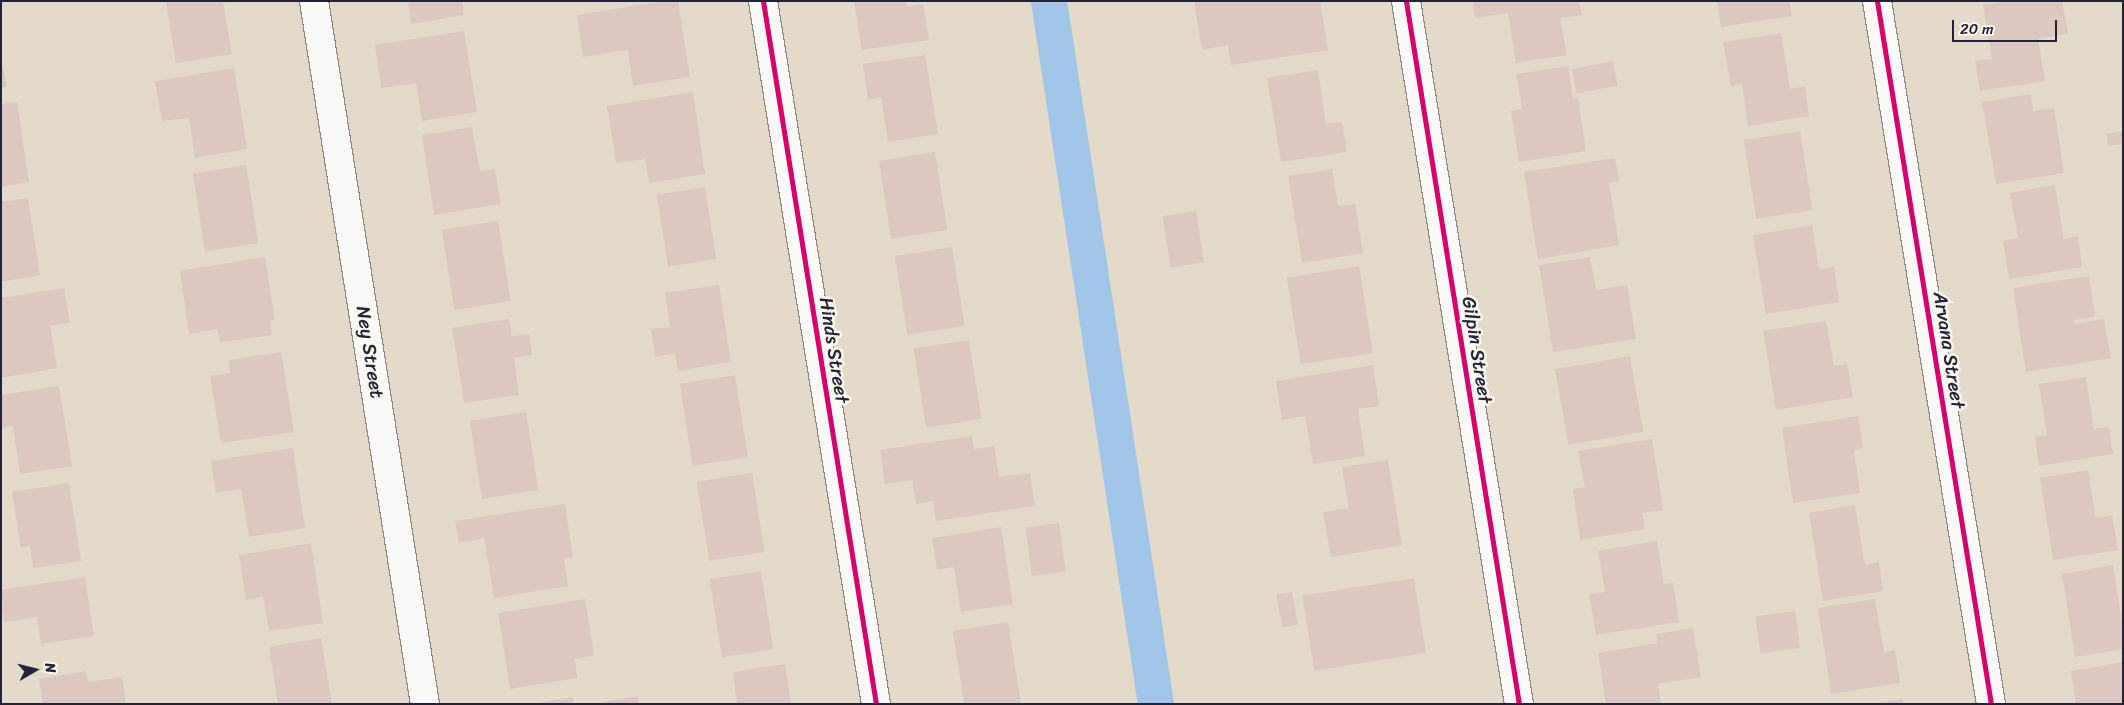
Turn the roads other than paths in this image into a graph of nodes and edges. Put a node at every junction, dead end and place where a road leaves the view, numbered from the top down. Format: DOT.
graph roads {
  1 [pos="314,1"];
  2 [pos="763,1"];
  3 [pos="1406,1"];
  4 [pos="1877,1"];
  5 [pos="425,704"];
  6 [pos="876,704"];
  7 [pos="1519,704"];
  8 [pos="1991,704"];
  1 -- 5 [label="street, Ney Street"];
  2 -- 6 [label="street, Hinds Street"];
  3 -- 7 [label="street, Gilpin Street"];
  4 -- 8 [label="street, Arvana Street"];
}
